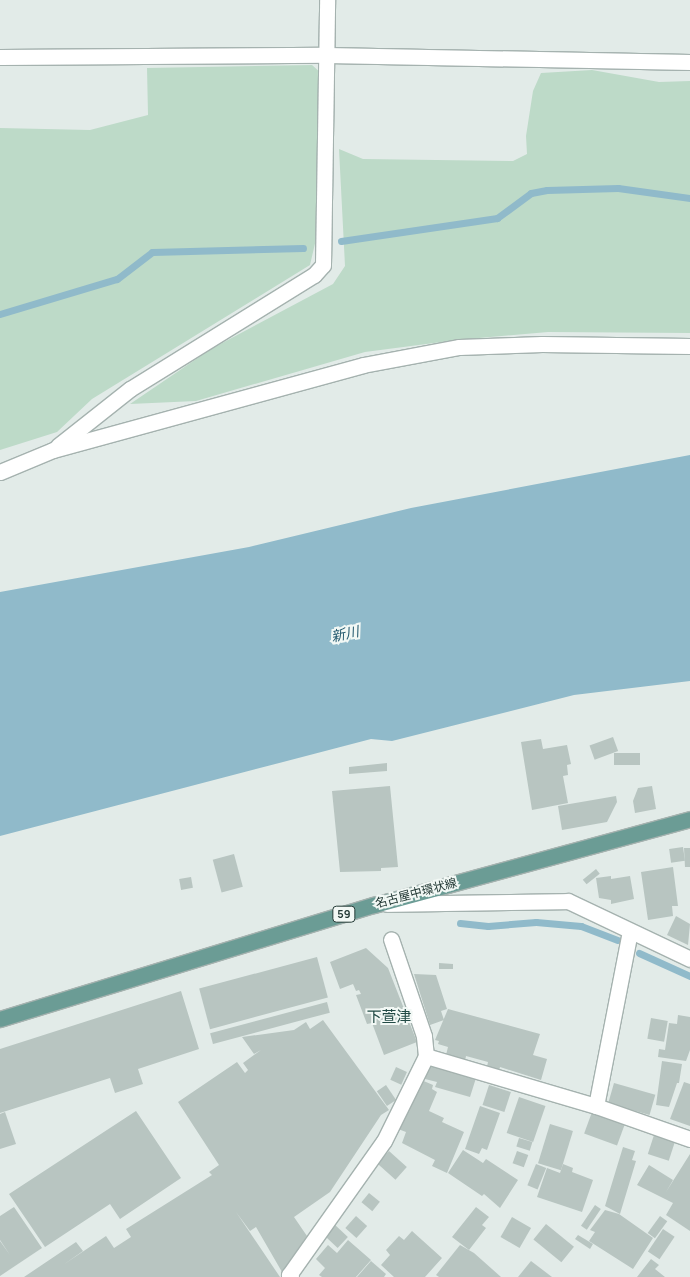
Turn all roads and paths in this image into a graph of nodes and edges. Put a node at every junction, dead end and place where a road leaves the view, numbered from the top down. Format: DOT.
graph roads {
  1 [pos="327,0"];
  2 [pos="326,55"];
  3 [pos="0,57"];
  4 [pos="690,62"];
  5 [pos="690,346"];
  6 [pos="53,450"];
  7 [pos="0,472"];
  8 [pos="690,819"];
  9 [pos="374,905"];
  10 [pos="630,931"];
  11 [pos="391,939"];
  12 [pos="690,959"];
  13 [pos="0,1019"];
  14 [pos="426,1056"];
  15 [pos="596,1106"];
  16 [pos="690,1138"];
  17 [pos="291,1277"];
  1 -- 2 [label="street"];
  2 -- 3 [label="street"];
  2 -- 4 [label="street"];
  2 -- 6 [label="street"];
  5 -- 6 [label="street"];
  6 -- 7 [label="street"];
  8 -- 9 [label="main road, 名古屋中環状線 / 59"];
  9 -- 10 [label="street"];
  9 -- 13 [label="main road, 名古屋中環状線 / 59"];
  10 -- 12 [label="street"];
  10 -- 15 [label="street"];
  11 -- 14 [label="street"];
  14 -- 15 [label="street"];
  14 -- 17 [label="street"];
  15 -- 16 [label="street"];
}
